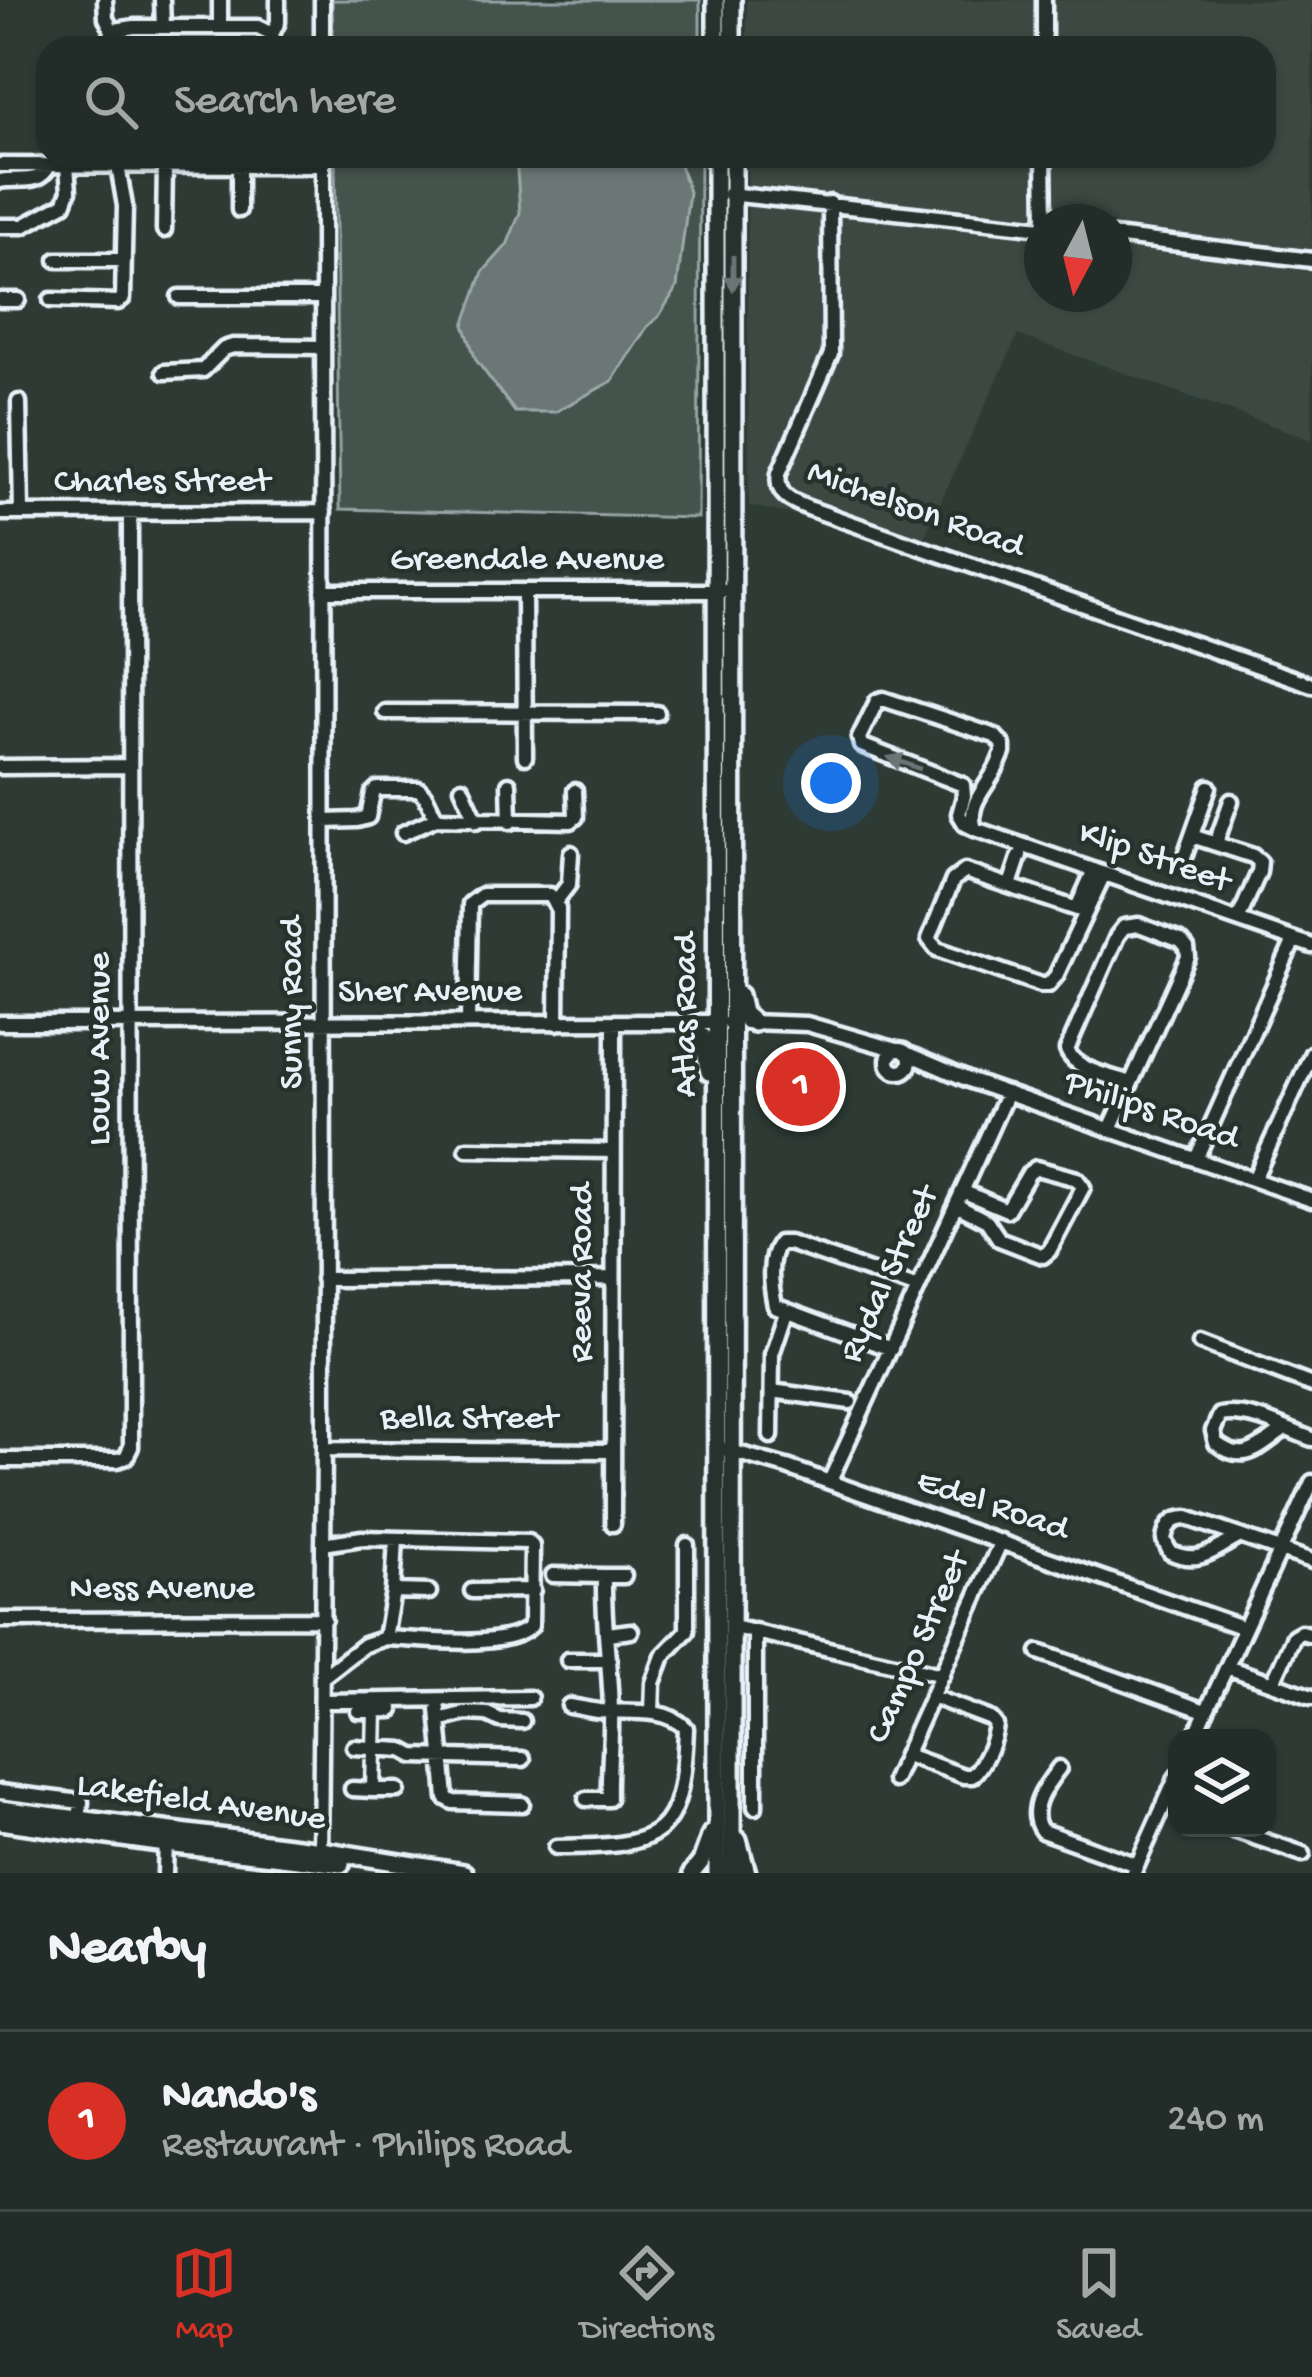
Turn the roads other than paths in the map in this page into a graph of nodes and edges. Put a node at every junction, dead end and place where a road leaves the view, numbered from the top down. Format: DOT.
graph roads {
  1 [pos="105,0"];
  2 [pos="163,0"];
  3 [pos="220,0"];
  4 [pos="278,0"];
  5 [pos="322,0"];
  6 [pos="716,0"];
  7 [pos="732,0"];
  8 [pos="1044,0"];
  9 [pos="163,27"];
  10 [pos="220,27"];
  11 [pos="113,33"];
  12 [pos="112,36"];
  13 [pos="269,36"];
  14 [pos="275,36"];
  15 [pos="322,36"];
  16 [pos="716,36"];
  17 [pos="731,36"];
  18 [pos="1044,36"];
  19 [pos="0,165"];
  20 [pos="36,166"];
  21 [pos="48,168"];
  22 [pos="68,168"];
  23 [pos="113,168"];
  24 [pos="172,168"];
  25 [pos="239,168"];
  26 [pos="323,168"];
  27 [pos="719,168"];
  28 [pos="730,168"];
  29 [pos="1045,168"];
  30 [pos="0,181"];
  31 [pos="725,193"];
  32 [pos="830,203"];
  33 [pos="1044,204"];
  34 [pos="239,210"];
  35 [pos="1024,223"];
  36 [pos="0,226"];
  37 [pos="164,230"];
  38 [pos="1132,238"];
  39 [pos="58,260"];
  40 [pos="124,260"];
  41 [pos="1312,260"];
  42 [pos="179,297"];
  43 [pos="322,297"];
  44 [pos="0,300"];
  45 [pos="18,300"];
  46 [pos="51,300"];
  47 [pos="323,347"];
  48 [pos="164,372"];
  49 [pos="19,403"];
  50 [pos="324,512"];
  51 [pos="0,513"];
  52 [pos="21,513"];
  53 [pos="130,513"];
  54 [pos="323,591"];
  55 [pos="723,591"];
  56 [pos="524,592"];
  57 [pos="1312,685"];
  58 [pos="385,712"];
  59 [pos="525,713"];
  60 [pos="657,713"];
  61 [pos="525,757"];
  62 [pos="130,766"];
  63 [pos="0,767"];
  64 [pos="509,784"];
  65 [pos="1209,787"];
  66 [pos="462,788"];
  67 [pos="575,791"];
  68 [pos="1231,801"];
  69 [pos="324,816"];
  70 [pos="436,818"];
  71 [pos="477,820"];
  72 [pos="510,822"];
  73 [pos="975,829"];
  74 [pos="403,833"];
  75 [pos="1192,836"];
  76 [pos="1216,843"];
  77 [pos="571,853"];
  78 [pos="1020,855"];
  79 [pos="1185,855"];
  80 [pos="1099,872"];
  81 [pos="1010,886"];
  82 [pos="556,901"];
  83 [pos="1082,910"];
  84 [pos="1238,920"];
  85 [pos="1294,940"];
  86 [pos="1312,946"];
  87 [pos="732,951"];
  88 [pos="323,1022"];
  89 [pos="468,1022"];
  90 [pos="614,1022"];
  91 [pos="688,1022"];
  92 [pos="724,1022"];
  93 [pos="557,1023"];
  94 [pos="754,1023"];
  95 [pos="0,1024"];
  96 [pos="131,1024"];
  97 [pos="834,1031"];
  98 [pos="902,1051"];
  99 [pos="1312,1053"];
  100 [pos="888,1062"];
  101 [pos="906,1070"];
  102 [pos="971,1081"];
  103 [pos="1130,1083"];
  104 [pos="1007,1094"];
  105 [pos="718,1123"];
  106 [pos="1110,1129"];
  107 [pos="467,1149"];
  108 [pos="613,1151"];
  109 [pos="1196,1159"];
  110 [pos="1254,1179"];
  111 [pos="962,1191"];
  112 [pos="1312,1200"];
  113 [pos="956,1205"];
  114 [pos="613,1278"];
  115 [pos="323,1279"];
  116 [pos="918,1288"];
  117 [pos="786,1312"];
  118 [pos="1200,1342"];
  119 [pos="890,1349"];
  120 [pos="1312,1385"];
  121 [pos="772,1391"];
  122 [pos="850,1402"];
  123 [pos="1285,1429"];
  124 [pos="771,1436"];
  125 [pos="1312,1439"];
  126 [pos="324,1449"];
  127 [pos="725,1450"];
  128 [pos="613,1451"];
  129 [pos="0,1460"];
  130 [pos="830,1481"];
  131 [pos="1312,1482"];
  132 [pos="614,1524"];
  133 [pos="1240,1536"];
  134 [pos="396,1539"];
  135 [pos="1001,1541"];
  136 [pos="323,1544"];
  137 [pos="687,1545"];
  138 [pos="1280,1552"];
  139 [pos="1312,1562"];
  140 [pos="553,1575"];
  141 [pos="604,1576"];
  142 [pos="624,1576"];
  143 [pos="533,1590"];
  144 [pos="472,1591"];
  145 [pos="393,1592"];
  146 [pos="429,1592"];
  147 [pos="323,1619"];
  148 [pos="0,1621"];
  149 [pos="733,1627"];
  150 [pos="1244,1628"];
  151 [pos="631,1631"];
  152 [pos="755,1631"];
  153 [pos="608,1634"];
  154 [pos="1312,1635"];
  155 [pos="386,1638"];
  156 [pos="1039,1652"];
  157 [pos="568,1660"];
  158 [pos="609,1660"];
  159 [pos="1227,1667"];
  160 [pos="942,1675"];
  161 [pos="324,1676"];
  162 [pos="1273,1682"];
  163 [pos="933,1697"];
  164 [pos="1312,1697"];
  165 [pos="530,1698"];
  166 [pos="323,1701"];
  167 [pos="375,1710"];
  168 [pos="392,1710"];
  169 [pos="568,1710"];
  170 [pos="358,1711"];
  171 [pos="611,1711"];
  172 [pos="1205,1711"];
  173 [pos="652,1712"];
  174 [pos="522,1721"];
  175 [pos="1197,1729"];
  176 [pos="354,1747"];
  177 [pos="374,1749"];
  178 [pos="906,1755"];
  179 [pos="441,1757"];
  180 [pos="524,1759"];
  181 [pos="1060,1768"];
  182 [pos="894,1780"];
  183 [pos="352,1789"];
  184 [pos="373,1790"];
  185 [pos="398,1790"];
  186 [pos="0,1792"];
  187 [pos="586,1798"];
  188 [pos="522,1804"];
  189 [pos="724,1805"];
  190 [pos="755,1807"];
  191 [pos="0,1809"];
  192 [pos="1168,1812"];
  193 [pos="79,1819"];
  194 [pos="0,1821"];
  195 [pos="166,1837"];
  196 [pos="1254,1837"];
  197 [pos="556,1847"];
  198 [pos="1303,1854"];
  199 [pos="320,1855"];
  200 [pos="1136,1869"];
  201 [pos="165,1873"];
  202 [pos="410,1873"];
  203 [pos="464,1873"];
  204 [pos="692,1873"];
  205 [pos="717,1873"];
  206 [pos="732,1873"];
  207 [pos="747,1873"];
  1 -- 11 [label="street"];
  2 -- 9 [label="street"];
  3 -- 10 [label="street"];
  4 -- 14 [label="street"];
  5 -- 15 [label="street"];
  6 -- 16 [label="main road"];
  7 -- 17 [label="main road"];
  8 -- 18 [label="street"];
  9 -- 10 [label="street"];
  9 -- 11 [label="street"];
  10 -- 13 [label="street"];
  11 -- 12 [label="street"];
  19 -- 20 [label="street"];
  21 -- 30 [label="street"];
  22 -- 36 [label="street"];
  23 -- 40 [label="street"];
  24 -- 37 [label="street"];
  25 -- 34 [label="street"];
  26 -- 43 [label="street, Sunny Road"];
  27 -- 31 [label="main road, Atlas Road"];
  28 -- 31 [label="main road, Atlas Road"];
  29 -- 33 [label="street"];
  31 -- 32 [label="street"];
  31 -- 55 [label="main road, Atlas Road"];
  32 -- 35 [label="street"];
  32 -- 57 [label="street, Michelson Road"];
  38 -- 41 [label="street"];
  39 -- 40 [label="street"];
  40 -- 46 [label="street"];
  42 -- 43 [label="street"];
  43 -- 47 [label="street, Sunny Road"];
  44 -- 45 [label="street"];
  47 -- 48 [label="street"];
  47 -- 50 [label="street, Sunny Road"];
  49 -- 52 [label="street"];
  50 -- 53 [label="street, Charles Street"];
  50 -- 54 [label="street, Sunny Road"];
  51 -- 52 [label="street, Charles Street"];
  52 -- 53 [label="street, Charles Street"];
  53 -- 62 [label="street, Louw Avenue"];
  54 -- 56 [label="street, Greendale Avenue"];
  54 -- 69 [label="street, Sunny Road"];
  55 -- 56 [label="street, Greendale Avenue"];
  55 -- 87 [label="main road, Atlas Road"];
  55 -- 92 [label="main road, Atlas Road"];
  56 -- 59 [label="street"];
  58 -- 59 [label="street"];
  59 -- 60 [label="street"];
  59 -- 61 [label="street"];
  62 -- 63 [label="street"];
  62 -- 96 [label="street, Louw Avenue"];
  64 -- 72 [label="street"];
  65 -- 75 [label="street"];
  66 -- 71 [label="street"];
  67 -- 72 [label="street"];
  68 -- 76 [label="street"];
  69 -- 70 [label="street"];
  69 -- 88 [label="street, Sunny Road"];
  70 -- 71 [label="street"];
  70 -- 74 [label="street"];
  71 -- 72 [label="street"];
  73 -- 73 [label="street, one-way"];
  73 -- 80 [label="street, Klip Street"];
  75 -- 76 [label="street"];
  75 -- 79 [label="street"];
  76 -- 84 [label="street"];
  77 -- 82 [label="street"];
  78 -- 81 [label="street"];
  80 -- 83 [label="street"];
  80 -- 84 [label="street, Klip Street"];
  81 -- 83 [label="street"];
  81 -- 83 [label="street"];
  82 -- 89 [label="street"];
  82 -- 93 [label="street"];
  84 -- 85 [label="street, Klip Street"];
  85 -- 86 [label="street, Klip Street"];
  85 -- 109 [label="street"];
  87 -- 92 [label="main road, Atlas Road"];
  87 -- 94 [label="main road"];
  88 -- 89 [label="street, Sher Avenue"];
  88 -- 96 [label="street, Sher Avenue"];
  88 -- 115 [label="street, Sunny Road"];
  89 -- 93 [label="street, Sher Avenue"];
  90 -- 91 [label="street, Sher Avenue"];
  90 -- 93 [label="street, Sher Avenue"];
  90 -- 108 [label="street, Reeva Road"];
  91 -- 92 [label="street, Sher Avenue"];
  91 -- 105 [label="main road"];
  92 -- 94 [label="street, Philips Road"];
  92 -- 105 [label="main road, Atlas Road"];
  92 -- 127 [label="main road, Atlas Road"];
  94 -- 97 [label="street, Philips Road"];
  95 -- 96 [label="street, Sher Avenue"];
  96 -- 129 [label="street, Louw Avenue"];
  97 -- 98 [label="street, Philips Road"];
  97 -- 100 [label="street, Philips Road"];
  98 -- 100 [label="street"];
  98 -- 101 [label="street"];
  98 -- 102 [label="street, Philips Road"];
  99 -- 110 [label="street"];
  100 -- 101 [label="street"];
  101 -- 102 [label="street, Philips Road"];
  102 -- 104 [label="street, Philips Road"];
  103 -- 103 [label="street"];
  103 -- 106 [label="street"];
  104 -- 106 [label="street, Philips Road"];
  104 -- 111 [label="street, Rydal Street"];
  105 -- 127 [label="main road, Atlas Road"];
  106 -- 109 [label="street, Philips Road"];
  107 -- 108 [label="street"];
  108 -- 114 [label="street, Reeva Road"];
  109 -- 110 [label="street, Philips Road"];
  110 -- 112 [label="street, Philips Road"];
  111 -- 113 [label="street, Rydal Street"];
  111 -- 113 [label="street"];
  113 -- 116 [label="street, Rydal Street"];
  114 -- 115 [label="street"];
  114 -- 128 [label="street, Reeva Road"];
  115 -- 126 [label="street, Sunny Road"];
  116 -- 117 [label="street"];
  116 -- 119 [label="street, Rydal Street"];
  117 -- 119 [label="street"];
  117 -- 121 [label="street"];
  118 -- 120 [label="street"];
  119 -- 130 [label="street, Rydal Street"];
  121 -- 122 [label="street"];
  121 -- 124 [label="street"];
  123 -- 123 [label="street"];
  123 -- 125 [label="street"];
  126 -- 128 [label="street, Bella Street"];
  126 -- 136 [label="street, Sunny Road"];
  127 -- 130 [label="street, Edel Road"];
  127 -- 149 [label="main road, Atlas Road"];
  127 -- 189 [label="main road, Atlas Road"];
  128 -- 132 [label="street, Reeva Road"];
  130 -- 135 [label="street, Edel Road"];
  131 -- 138 [label="street"];
  133 -- 133 [label="street"];
  133 -- 138 [label="street"];
  134 -- 136 [label="street"];
  134 -- 143 [label="street"];
  134 -- 145 [label="street"];
  135 -- 150 [label="street, Edel Road"];
  135 -- 160 [label="street, Campo Street"];
  136 -- 147 [label="street, Sunny Road"];
  137 -- 173 [label="street"];
  138 -- 139 [label="street"];
  138 -- 150 [label="street"];
  140 -- 141 [label="street"];
  141 -- 142 [label="street"];
  141 -- 153 [label="street"];
  143 -- 144 [label="street"];
  143 -- 155 [label="street"];
  145 -- 146 [label="street"];
  145 -- 155 [label="street"];
  147 -- 148 [label="street, Ness Avenue"];
  147 -- 161 [label="street, Sunny Road"];
  149 -- 152 [label="street"];
  149 -- 189 [label="main road, Atlas Road"];
  150 -- 159 [label="street"];
  151 -- 153 [label="street"];
  152 -- 160 [label="street"];
  152 -- 190 [label="street"];
  153 -- 158 [label="street"];
  154 -- 162 [label="street"];
  155 -- 161 [label="street"];
  156 -- 172 [label="street"];
  157 -- 158 [label="street"];
  158 -- 171 [label="street"];
  159 -- 162 [label="street"];
  159 -- 172 [label="street"];
  160 -- 163 [label="street, Campo Street"];
  161 -- 166 [label="street, Sunny Road"];
  162 -- 164 [label="street"];
  163 -- 178 [label="street, Campo Street"];
  163 -- 178 [label="street"];
  165 -- 166 [label="street"];
  166 -- 199 [label="street, Sunny Road"];
  167 -- 168 [label="street"];
  167 -- 170 [label="street"];
  167 -- 177 [label="street"];
  169 -- 171 [label="street"];
  171 -- 173 [label="street"];
  171 -- 187 [label="street"];
  172 -- 175 [label="street"];
  173 -- 197 [label="street"];
  174 -- 179 [label="street"];
  176 -- 177 [label="street"];
  177 -- 179 [label="street"];
  177 -- 184 [label="street"];
  178 -- 182 [label="street, Campo Street"];
  179 -- 180 [label="street"];
  179 -- 188 [label="street"];
  181 -- 200 [label="street"];
  183 -- 184 [label="street"];
  184 -- 185 [label="street"];
  186 -- 193 [label="street"];
  189 -- 204 [label="main road"];
  189 -- 205 [label="main road, Atlas Road"];
  189 -- 206 [label="main road, Atlas Road"];
  189 -- 207 [label="main road"];
  191 -- 193 [label="main road, Lakefield Avenue"];
  192 -- 200 [label="street"];
  193 -- 195 [label="main road, Lakefield Avenue"];
  194 -- 195 [label="main road, Lakefield Avenue"];
  195 -- 199 [label="main road, Lakefield Avenue"];
  195 -- 201 [label="street"];
  196 -- 198 [label="street"];
  199 -- 202 [label="main road, Lakefield Avenue"];
  199 -- 203 [label="main road, Lakefield Avenue"];
}
